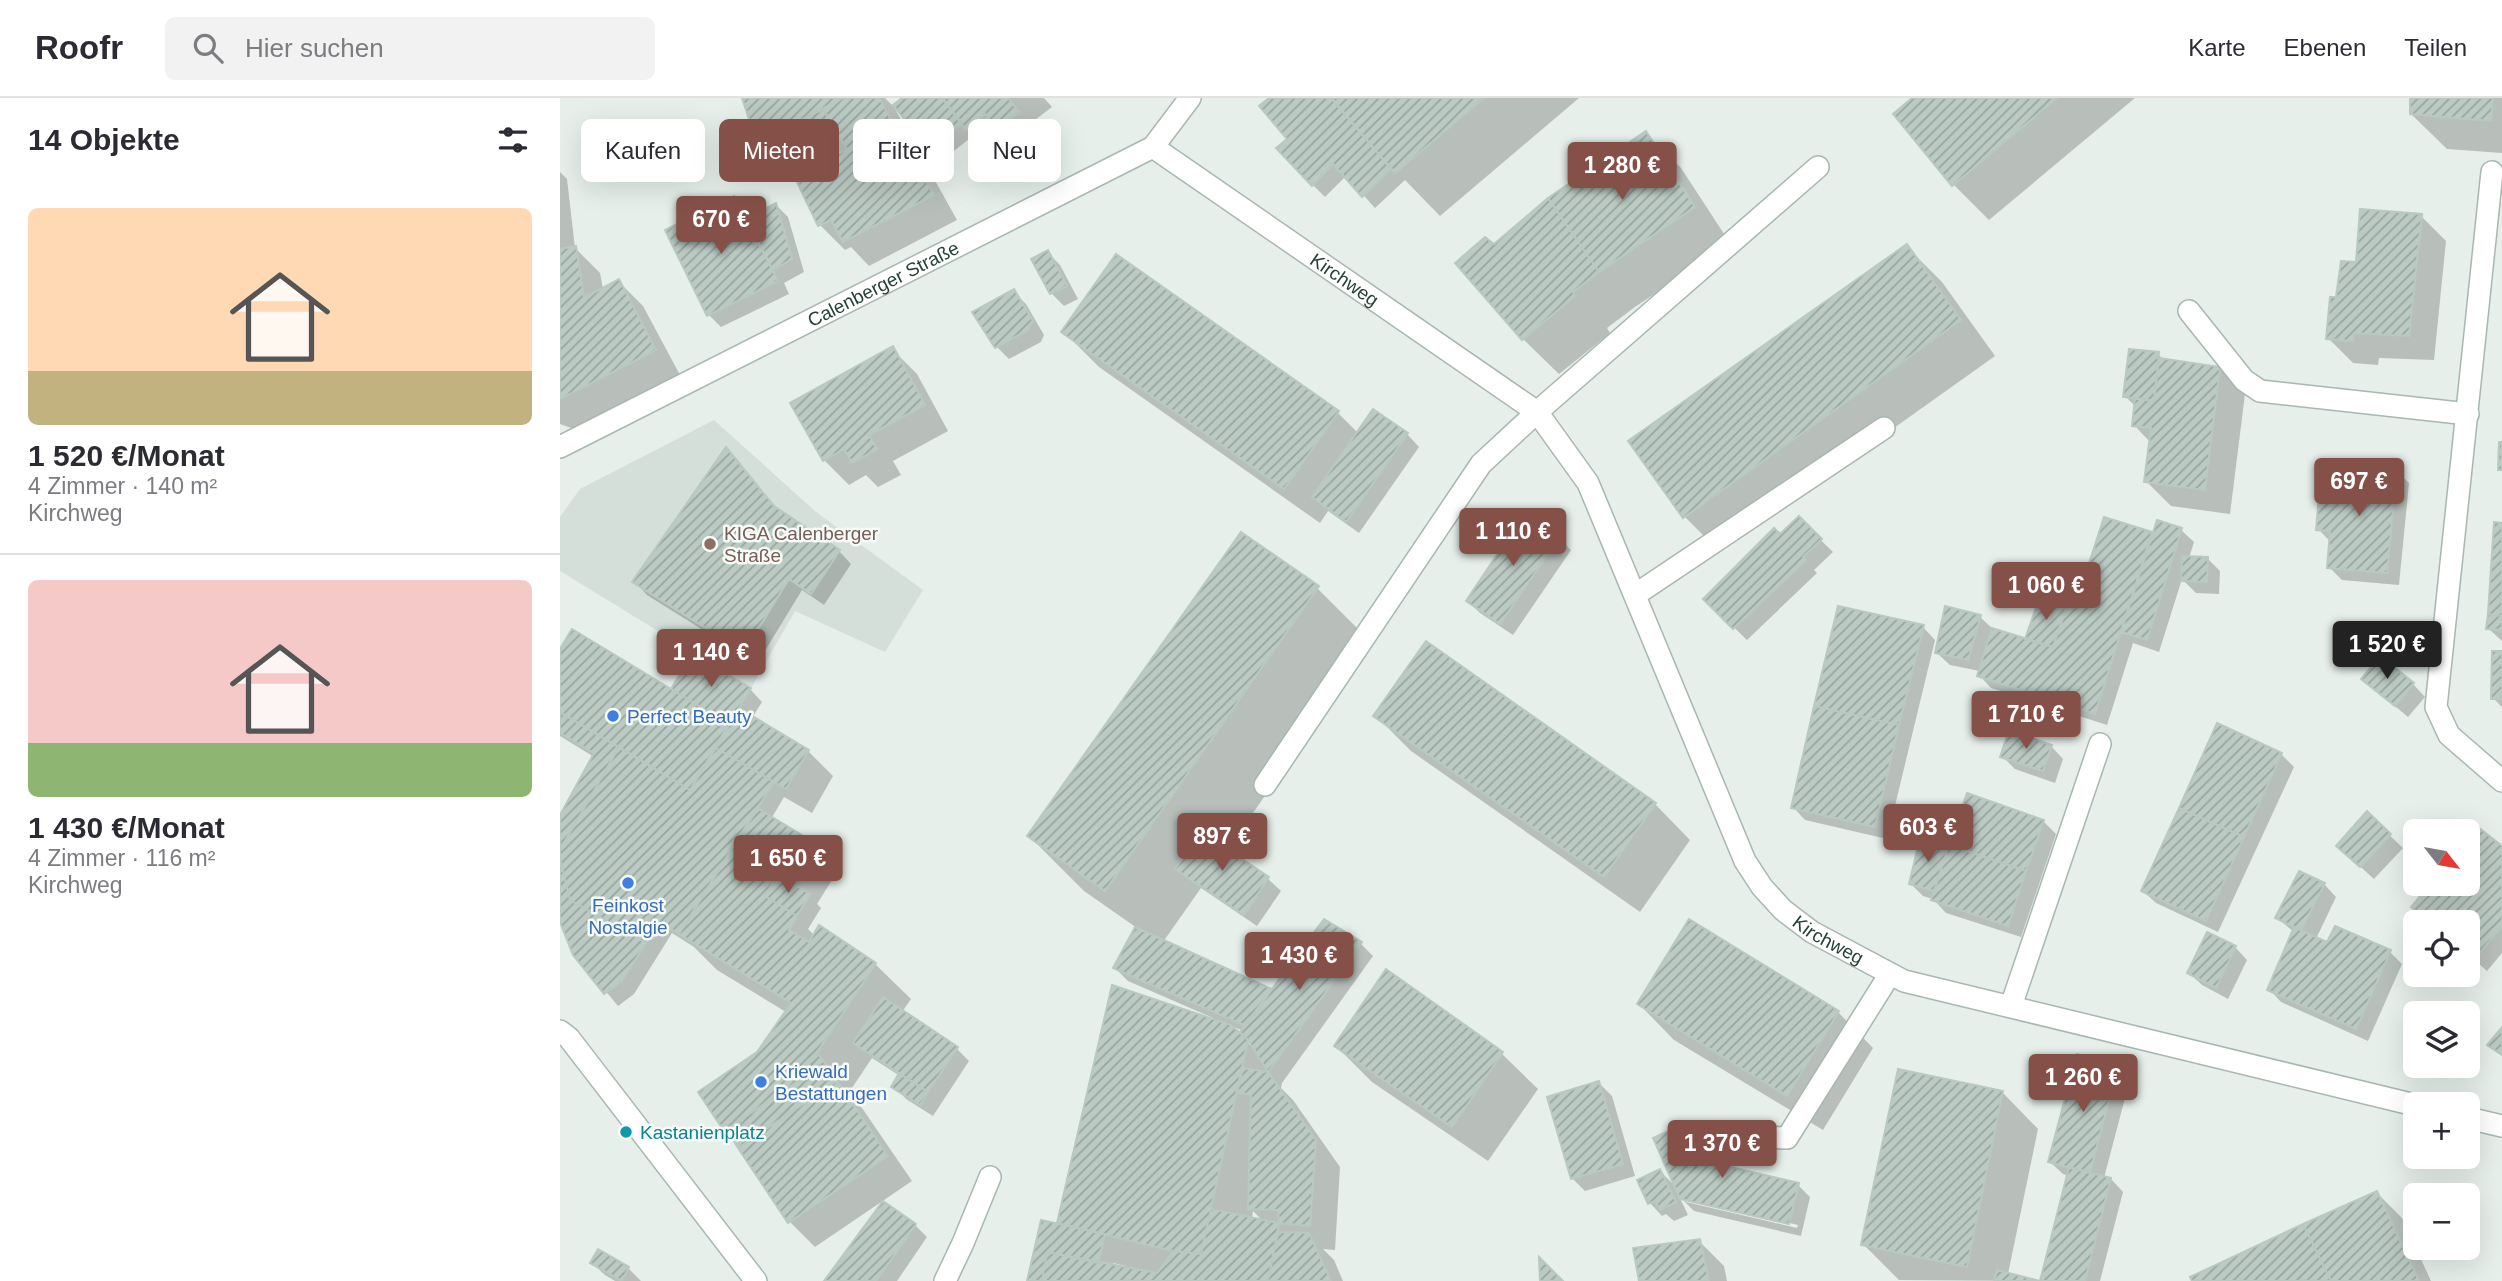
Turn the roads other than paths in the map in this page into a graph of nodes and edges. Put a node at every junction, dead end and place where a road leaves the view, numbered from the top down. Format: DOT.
graph roads {
  1 [pos="1189,98"];
  2 [pos="1153,147"];
  3 [pos="1818,167"];
  4 [pos="2493,172"];
  5 [pos="2189,311"];
  6 [pos="1537,412"];
  7 [pos="2468,414"];
  8 [pos="1884,428"];
  9 [pos="560,447"];
  10 [pos="1635,595"];
  11 [pos="2100,744"];
  12 [pos="2502,780"];
  13 [pos="1265,785"];
  14 [pos="1890,974"];
  15 [pos="2011,1006"];
  16 [pos="560,1031"];
  17 [pos="2403,1102"];
  18 [pos="2480,1121"];
  19 [pos="2502,1126"];
  20 [pos="1713,1135"];
  21 [pos="990,1177"];
  22 [pos="756,1281"];
  23 [pos="944,1281"];
  1 -- 2 [label="street, Calenberger Straße"];
  2 -- 6 [label="street, Kirchweg"];
  2 -- 9 [label="street, Calenberger Straße"];
  3 -- 6 [label="street"];
  4 -- 7 [label="street"];
  5 -- 7 [label="street"];
  6 -- 10 [label="street, Kirchweg"];
  6 -- 13 [label="street"];
  7 -- 12 [label="street"];
  8 -- 10 [label="street"];
  10 -- 14 [label="street, Kirchweg"];
  11 -- 15 [label="street"];
  14 -- 15 [label="street, Kirchweg"];
  14 -- 20 [label="street"];
  15 -- 17 [label="street, Kirchweg"];
  16 -- 22 [label="street"];
  18 -- 19 [label="street"];
  21 -- 23 [label="street"];
}
